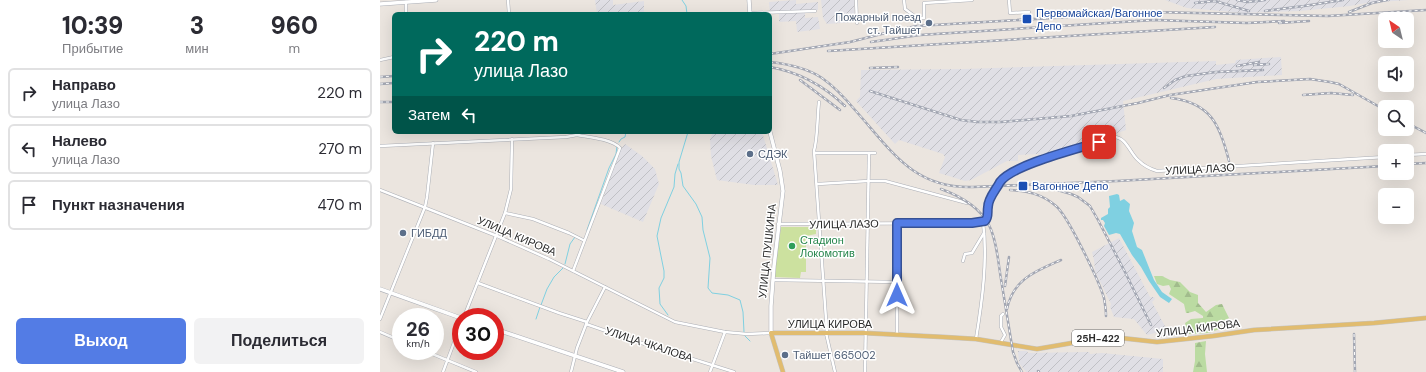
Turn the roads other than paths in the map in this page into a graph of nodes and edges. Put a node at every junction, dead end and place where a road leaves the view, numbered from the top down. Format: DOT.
graph roads {
  1 [pos="426,0"];
  2 [pos="436,0"];
  3 [pos="508,0"];
  4 [pos="749,0"];
  5 [pos="856,0"];
  6 [pos="904,0"];
  7 [pos="972,0"];
  8 [pos="1009,0"];
  9 [pos="406,2"];
  10 [pos="380,4"];
  11 [pos="815,10"];
  12 [pos="406,12"];
  13 [pos="509,12"];
  14 [pos="750,12"];
  15 [pos="1029,12"];
  16 [pos="772,13"];
  17 [pos="857,23"];
  18 [pos="392,57"];
  19 [pos="380,60"];
  20 [pos="819,102"];
  21 [pos="770,134"];
  22 [pos="577,135"];
  23 [pos="512,139"];
  24 [pos="433,144"];
  25 [pos="380,146"];
  26 [pos="815,153"];
  27 [pos="869,153"];
  28 [pos="874,153"];
  29 [pos="1426,154"];
  30 [pos="1414,155"];
  31 [pos="1378,157"];
  32 [pos="868,181"];
  33 [pos="818,184"];
  34 [pos="380,190"];
  35 [pos="967,203"];
  36 [pos="425,207"];
  37 [pos="505,213"];
  38 [pos="982,222"];
  39 [pos="868,223"];
  40 [pos="897,223"];
  41 [pos="778,224"];
  42 [pos="820,224"];
  43 [pos="984,232"];
  44 [pos="497,236"];
  45 [pos="583,240"];
  46 [pos="963,261"];
  47 [pos="573,271"];
  48 [pos="773,280"];
  49 [pos="823,281"];
  50 [pos="867,282"];
  51 [pos="897,282"];
  52 [pos="478,283"];
  53 [pos="605,288"];
  54 [pos="380,289"];
  55 [pos="390,293"];
  56 [pos="466,308"];
  57 [pos="452,314"];
  58 [pos="1003,314"];
  59 [pos="1426,318"];
  60 [pos="380,319"];
  61 [pos="586,323"];
  62 [pos="380,332"];
  63 [pos="504,332"];
  64 [pos="725,332"];
  65 [pos="771,333"];
  66 [pos="826,333"];
  67 [pos="866,333"];
  68 [pos="897,334"];
  69 [pos="392,337"];
  70 [pos="976,339"];
  71 [pos="1000,343"];
  72 [pos="452,348"];
  73 [pos="575,356"];
  74 [pos="444,360"];
  75 [pos="447,361"];
  76 [pos="712,364"];
  77 [pos="443,372"];
  78 [pos="476,372"];
  79 [pos="571,372"];
  80 [pos="622,372"];
  81 [pos="710,372"];
  82 [pos="734,372"];
  83 [pos="782,372"];
  84 [pos="835,372"];
  85 [pos="865,372"];
  1 -- 2 [label="main road"];
  1 -- 9 [label="main road"];
  3 -- 13 [label="street"];
  4 -- 14 [label="main road"];
  5 -- 17 [label="street"];
  6 -- 7 [label="street"];
  8 -- 15 [label="street"];
  9 -- 10 [label="main road"];
  9 -- 12 [label="street"];
  11 -- 16 [label="street"];
  18 -- 19 [label="street"];
  20 -- 26 [label="street"];
  21 -- 41 [label="main road, УЛИЦА ПУШКИНА"];
  22 -- 23 [label="street"];
  22 -- 47 [label="street"];
  23 -- 24 [label="street"];
  23 -- 37 [label="street"];
  24 -- 25 [label="street"];
  24 -- 36 [label="street"];
  26 -- 27 [label="street"];
  26 -- 33 [label="street"];
  27 -- 28 [label="street"];
  27 -- 32 [label="street"];
  29 -- 30 [label="street"];
  31 -- 38 [label="street, УЛИЦА ЛАЗО"];
  32 -- 33 [label="street"];
  32 -- 35 [label="street"];
  32 -- 39 [label="street"];
  33 -- 42 [label="street"];
  34 -- 36 [label="street, УЛИЦА КИРОВА"];
  36 -- 44 [label="street, УЛИЦА КИРОВА"];
  36 -- 55 [label="street"];
  37 -- 44 [label="street"];
  37 -- 45 [label="street"];
  38 -- 40 [label="street, УЛИЦА ЛАЗО"];
  38 -- 43 [label="street"];
  39 -- 40 [label="street, УЛИЦА ЛАЗО"];
  39 -- 42 [label="street, УЛИЦА ЛАЗО"];
  39 -- 50 [label="street"];
  40 -- 51 [label="street"];
  41 -- 42 [label="street, УЛИЦА ЛАЗО"];
  41 -- 48 [label="main road, УЛИЦА ПУШКИНА"];
  42 -- 49 [label="street"];
  43 -- 46 [label="street"];
  43 -- 70 [label="street"];
  44 -- 47 [label="street, УЛИЦА КИРОВА"];
  44 -- 52 [label="street"];
  47 -- 53 [label="street, УЛИЦА КИРОВА"];
  48 -- 49 [label="street"];
  48 -- 65 [label="main road, УЛИЦА ПУШКИНА"];
  49 -- 50 [label="street"];
  49 -- 66 [label="street"];
  50 -- 51 [label="street"];
  50 -- 67 [label="street"];
  51 -- 68 [label="street"];
  52 -- 56 [label="street"];
  52 -- 61 [label="street, УЛИЦА ЧКАЛОВА"];
  53 -- 61 [label="street"];
  53 -- 64 [label="street, УЛИЦА КИРОВА"];
  54 -- 55 [label="main road"];
  55 -- 57 [label="main road"];
  55 -- 60 [label="street"];
  58 -- 71 [label="street"];
  59 -- 71 [label="main road, УЛИЦА КИРОВА / 25Н-422"];
  61 -- 73 [label="street"];
  61 -- 76 [label="street, УЛИЦА ЧКАЛОВА"];
  62 -- 69 [label="street"];
  63 -- 73 [label="main road"];
  64 -- 65 [label="street, УЛИЦА КИРОВА"];
  64 -- 76 [label="street"];
  65 -- 66 [label="main road, УЛИЦА КИРОВА / 25Н-422"];
  65 -- 83 [label="main road, УЛИЦА ПУШКИНА"];
  66 -- 67 [label="main road, УЛИЦА КИРОВА / 25Н-422"];
  66 -- 84 [label="street"];
  67 -- 68 [label="main road, УЛИЦА КИРОВА / 25Н-422"];
  67 -- 85 [label="street"];
  68 -- 70 [label="main road, УЛИЦА КИРОВА / 25Н-422"];
  70 -- 71 [label="main road, УЛИЦА КИРОВА / 25Н-422"];
  72 -- 75 [label="street"];
  73 -- 79 [label="street"];
  73 -- 80 [label="main road"];
  74 -- 75 [label="street"];
  75 -- 77 [label="street"];
  75 -- 78 [label="street"];
  76 -- 81 [label="street"];
  76 -- 82 [label="street, УЛИЦА ЧКАЛОВА"];
}
